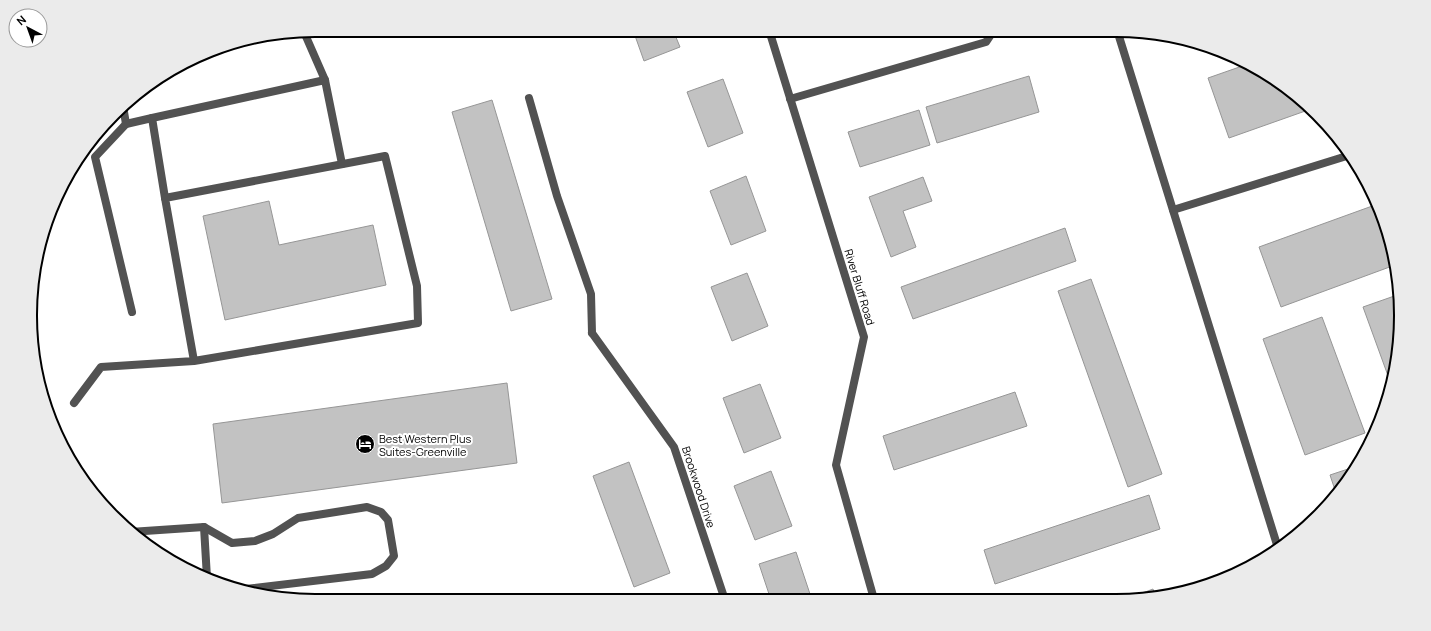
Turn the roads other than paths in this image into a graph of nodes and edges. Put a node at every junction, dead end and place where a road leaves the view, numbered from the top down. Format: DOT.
graph roads {
  1 [pos="771,37"];
  2 [pos="989,37"];
  3 [pos="1119,37"];
  4 [pos="306,38"];
  5 [pos="325,80"];
  6 [pos="530,98"];
  7 [pos="790,100"];
  8 [pos="124,114"];
  9 [pos="152,118"];
  10 [pos="126,124"];
  11 [pos="1344,157"];
  12 [pos="342,164"];
  13 [pos="165,198"];
  14 [pos="1173,210"];
  15 [pos="132,312"];
  16 [pos="194,360"];
  17 [pos="74,403"];
  18 [pos="204,527"];
  19 [pos="140,531"];
  20 [pos="1276,542"];
  21 [pos="207,572"];
  22 [pos="256,588"];
  23 [pos="723,594"];
  24 [pos="873,594"];
  1 -- 7 [label="street, River Bluff Road"];
  2 -- 7 [label="street"];
  3 -- 14 [label="street"];
  4 -- 5 [label="street"];
  5 -- 9 [label="street"];
  5 -- 12 [label="street"];
  6 -- 23 [label="street, Brookwood Drive"];
  7 -- 24 [label="street, River Bluff Road"];
  8 -- 10 [label="street"];
  9 -- 10 [label="street"];
  9 -- 13 [label="street"];
  10 -- 15 [label="street"];
  11 -- 14 [label="street"];
  12 -- 13 [label="street"];
  12 -- 16 [label="street"];
  13 -- 16 [label="street"];
  14 -- 20 [label="street"];
  16 -- 17 [label="street"];
  18 -- 19 [label="street"];
  18 -- 21 [label="street"];
  18 -- 22 [label="street"];
}
